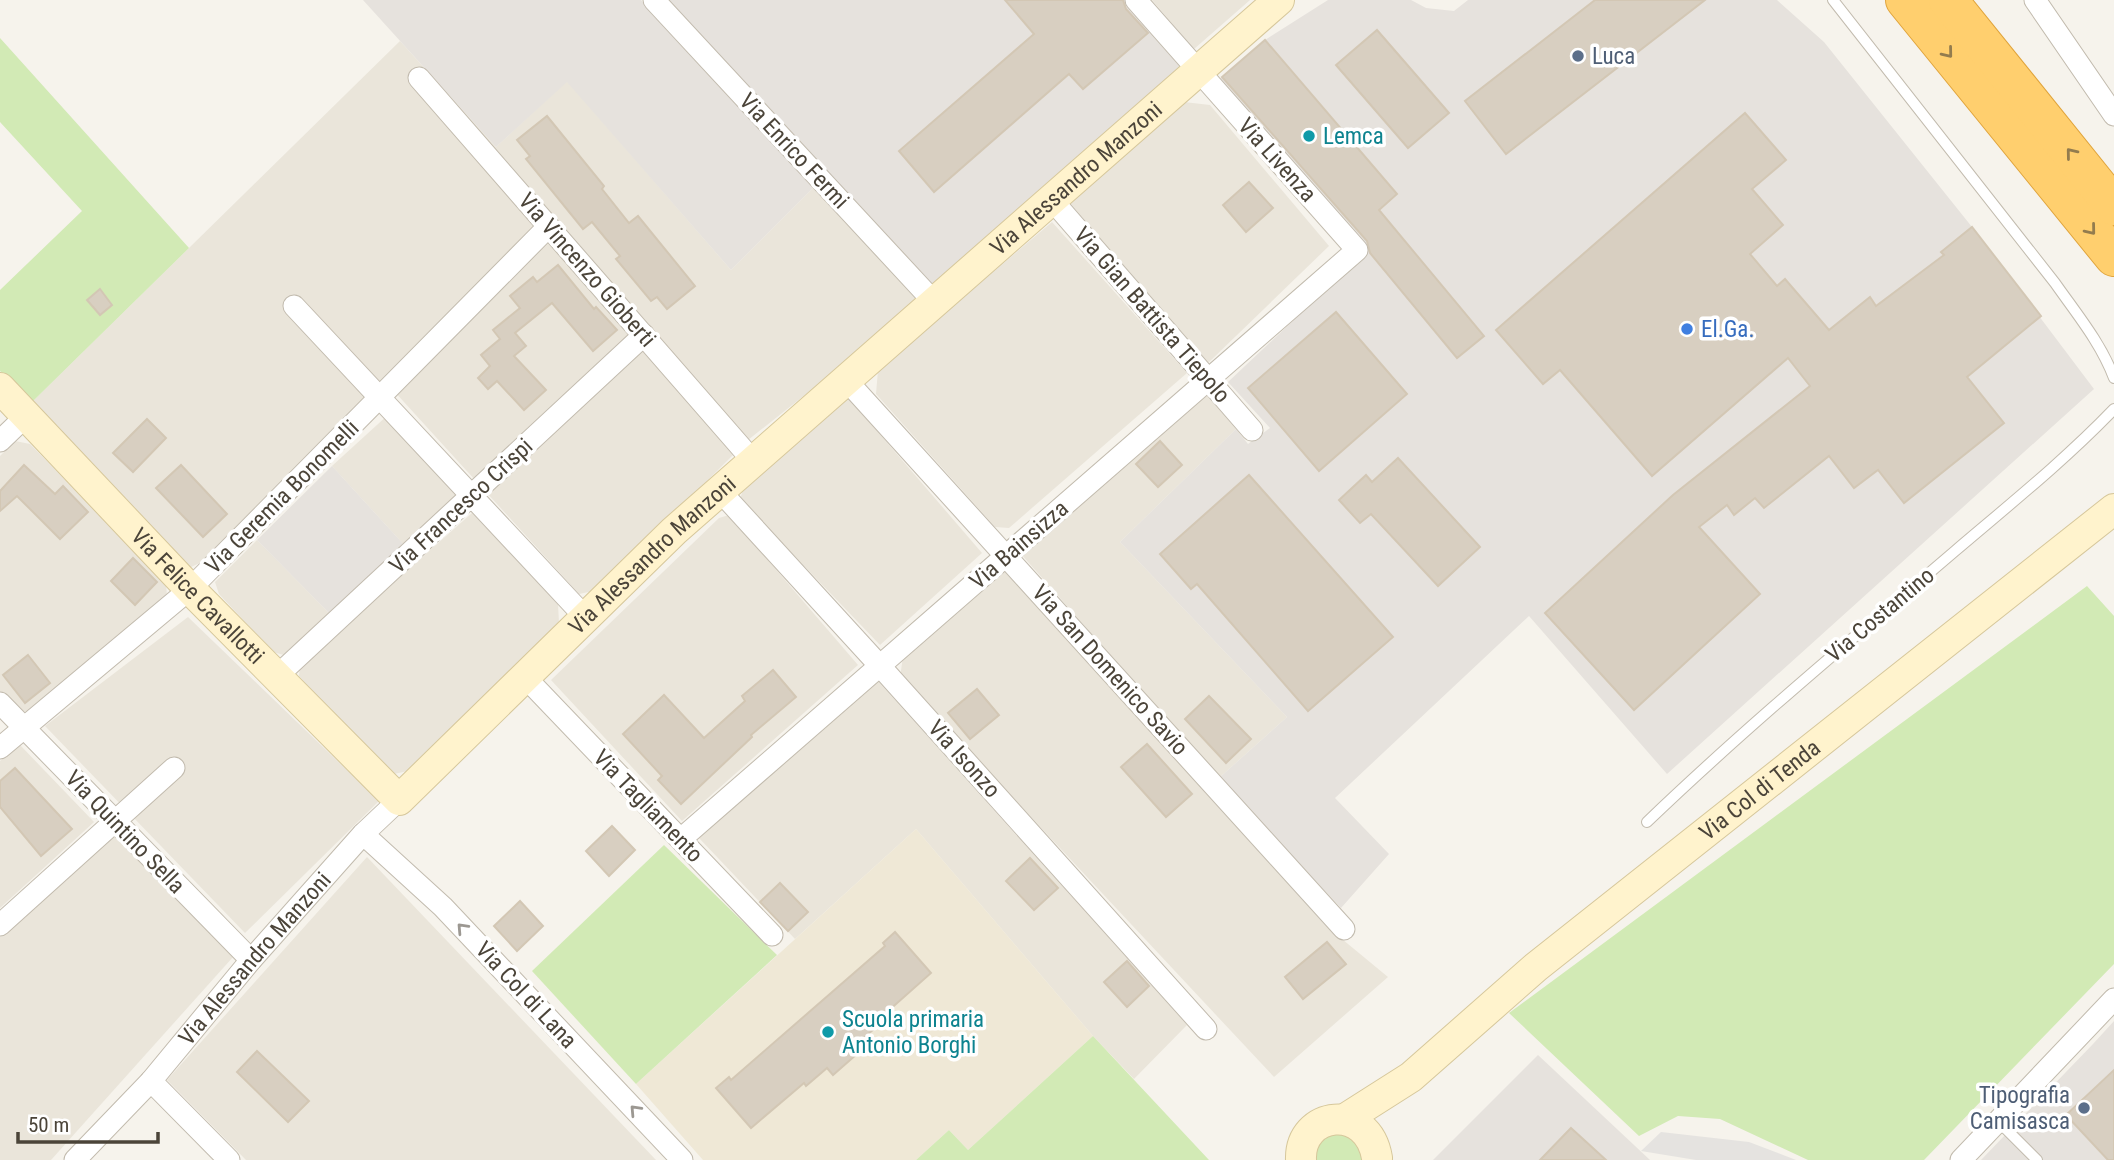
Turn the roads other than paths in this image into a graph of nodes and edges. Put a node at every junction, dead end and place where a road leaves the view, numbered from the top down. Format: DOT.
graph roads {
  1 [pos="654,0"];
  2 [pos="1136,0"];
  3 [pos="1279,0"];
  4 [pos="1833,0"];
  5 [pos="1905,0"];
  6 [pos="1948,0"];
  7 [pos="2035,0"];
  8 [pos="1198,71"];
  9 [pos="419,78"];
  10 [pos="2114,114"];
  11 [pos="1052,200"];
  12 [pos="2114,206"];
  13 [pos="548,227"];
  14 [pos="1357,250"];
  15 [pos="2114,257"];
  16 [pos="934,303"];
  17 [pos="294,306"];
  18 [pos="644,335"];
  19 [pos="1208,378"];
  20 [pos="2114,378"];
  21 [pos="847,380"];
  22 [pos="0,388"];
  23 [pos="381,397"];
  24 [pos="2114,409"];
  25 [pos="27,415"];
  26 [pos="1252,430"];
  27 [pos="0,441"];
  28 [pos="754,461"];
  29 [pos="720,491"];
  30 [pos="471,497"];
  31 [pos="2114,509"];
  32 [pos="1006,556"];
  33 [pos="190,589"];
  34 [pos="585,617"];
  35 [pos="880,666"];
  36 [pos="524,676"];
  37 [pos="276,677"];
  38 [pos="0,703"];
  39 [pos="24,727"];
  40 [pos="0,748"];
  41 [pos="174,768"];
  42 [pos="399,800"];
  43 [pos="114,822"];
  44 [pos="1647,822"];
  45 [pos="363,835"];
  46 [pos="681,839"];
  47 [pos="0,925"];
  48 [pos="1344,929"];
  49 [pos="772,935"];
  50 [pos="251,960"];
  51 [pos="2114,999"];
  52 [pos="1206,1029"];
  53 [pos="1411,1077"];
  54 [pos="151,1081"];
  55 [pos="1345,1119"];
  56 [pos="1998,1122"];
  57 [pos="1377,1159"];
  58 [pos="75,1160"];
  59 [pos="229,1160"];
  60 [pos="682,1160"];
  61 [pos="1301,1160"];
  62 [pos="1961,1160"];
  63 [pos="2037,1160"];
  1 -- 16 [label="street, Via Enrico Fermi"];
  2 -- 8 [label="street, Via Livenza"];
  3 -- 8 [label="street, Via Alessandro Manzoni"];
  4 -- 20 [label="lane"];
  5 -- 15 [label="highway, one-way"];
  12 -- 6 [label="highway, one-way"];
  7 -- 10 [label="street"];
  8 -- 11 [label="street, Via Alessandro Manzoni"];
  8 -- 14 [label="street, Via Livenza"];
  9 -- 13 [label="street, Via Vincenzo Gioberti"];
  11 -- 16 [label="street, Via Alessandro Manzoni"];
  11 -- 19 [label="street, Via Gian Battista Tiepolo"];
  13 -- 18 [label="street, Via Vincenzo Gioberti"];
  13 -- 23 [label="street, Via Geremia Bonomelli"];
  14 -- 19 [label="street, Via Bainsizza"];
  16 -- 21 [label="street, Via Alessandro Manzoni"];
  17 -- 23 [label="street"];
  18 -- 28 [label="street, Via Vincenzo Gioberti"];
  18 -- 30 [label="street, Via Francesco Crispi"];
  19 -- 26 [label="street, Via Gian Battista Tiepolo"];
  19 -- 32 [label="street, Via Bainsizza"];
  21 -- 28 [label="street, Via Alessandro Manzoni"];
  21 -- 32 [label="street, Via San Domenico Savio"];
  22 -- 25 [label="street, Via Felice Cavallotti"];
  23 -- 30 [label="street"];
  23 -- 33 [label="street, Via Geremia Bonomelli"];
  24 -- 44 [label="lane, Via Costantino"];
  25 -- 27 [label="street"];
  25 -- 33 [label="street, Via Felice Cavallotti"];
  28 -- 29 [label="street, Via Alessandro Manzoni"];
  29 -- 34 [label="street, Via Alessandro Manzoni"];
  29 -- 35 [label="street, Via Isonzo"];
  30 -- 34 [label="street"];
  30 -- 37 [label="street, Via Francesco Crispi"];
  31 -- 53 [label="street, Via Col di Tenda"];
  32 -- 35 [label="street, Via Bainsizza"];
  32 -- 48 [label="street, Via San Domenico Savio"];
  33 -- 37 [label="street, Via Felice Cavallotti"];
  33 -- 39 [label="street, Via Geremia Bonomelli"];
  34 -- 36 [label="street, Via Alessandro Manzoni"];
  35 -- 46 [label="street, Via Bainsizza"];
  35 -- 52 [label="street, Via Isonzo"];
  36 -- 42 [label="street, Via Alessandro Manzoni"];
  36 -- 46 [label="street, Via Tagliamento"];
  37 -- 42 [label="street, Via Felice Cavallotti"];
  38 -- 39 [label="street, Via Quintino Sella"];
  39 -- 40 [label="street, Via Geremia Bonomelli"];
  39 -- 43 [label="street, Via Quintino Sella"];
  41 -- 43 [label="street"];
  42 -- 45 [label="street, Via Alessandro Manzoni"];
  43 -- 47 [label="street"];
  43 -- 50 [label="street, Via Quintino Sella"];
  45 -- 50 [label="street, Via Alessandro Manzoni"];
  60 -- 45 [label="street, Via Col di Lana, one-way"];
  46 -- 49 [label="street, Via Tagliamento"];
  50 -- 54 [label="street, Via Alessandro Manzoni"];
  51 -- 56 [label="street"];
  53 -- 55 [label="street, Via Col di Tenda"];
  53 -- 57 [label="street, Via Col di Tenda"];
  54 -- 58 [label="street, Via Alessandro Manzoni"];
  54 -- 59 [label="street"];
  55 -- 57 [label="street, Via Col di Tenda"];
  55 -- 61 [label="street, Via Col di Tenda"];
  56 -- 62 [label="street"];
  56 -- 63 [label="lane"];
}
